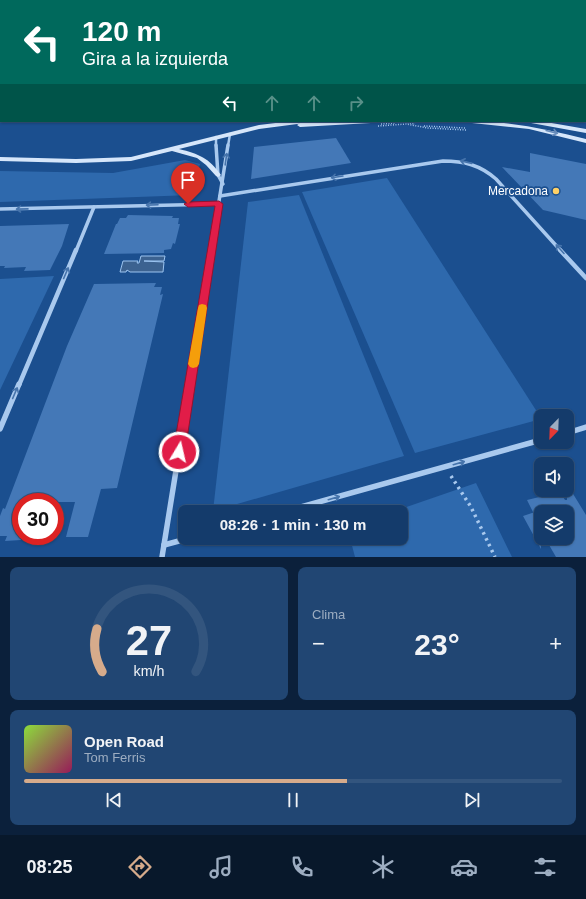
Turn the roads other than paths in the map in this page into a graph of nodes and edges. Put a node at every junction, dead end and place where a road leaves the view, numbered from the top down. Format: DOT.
graph roads {
  1 [pos="298,122"];
  2 [pos="499,122"];
  3 [pos="536,122"];
  4 [pos="375,124"];
  5 [pos="269,126"];
  6 [pos="586,131"];
  7 [pos="230,134"];
  8 [pos="216,138"];
  9 [pos="586,141"];
  10 [pos="171,148"];
  11 [pos="0,159"];
  12 [pos="218,175"];
  13 [pos="223,184"];
  14 [pos="220,196"];
  15 [pos="219,204"];
  16 [pos="94,207"];
  17 [pos="0,209"];
  18 [pos="586,278"];
  19 [pos="586,428"];
  20 [pos="0,429"];
  21 [pos="574,431"];
  22 [pos="534,442"];
  23 [pos="308,505"];
  24 [pos="178,541"];
  25 [pos="164,545"];
  26 [pos="162,557"];
  1 -- 5 [label="main road"];
  2 -- 9 [label="main road, one-way"];
  3 -- 6 [label="main road"];
  4 -- 5 [label="main road"];
  5 -- 7 [label="main road"];
  7 -- 8 [label="main road"];
  13 -- 7 [label="street, one-way"];
  8 -- 10 [label="main road"];
  8 -- 12 [label="street"];
  10 -- 11 [label="main road"];
  10 -- 12 [label="main road"];
  12 -- 13 [label="street"];
  13 -- 14 [label="street"];
  14 -- 15 [label="street"];
  18 -- 14 [label="street, one-way"];
  15 -- 16 [label="street, one-way"];
  15 -- 25 [label="street"];
  16 -- 17 [label="street, one-way"];
  20 -- 16 [label="street, one-way"];
  19 -- 21 [label="street"];
  23 -- 22 [label="street, one-way"];
  24 -- 25 [label="street"];
  25 -- 26 [label="street"];
}
